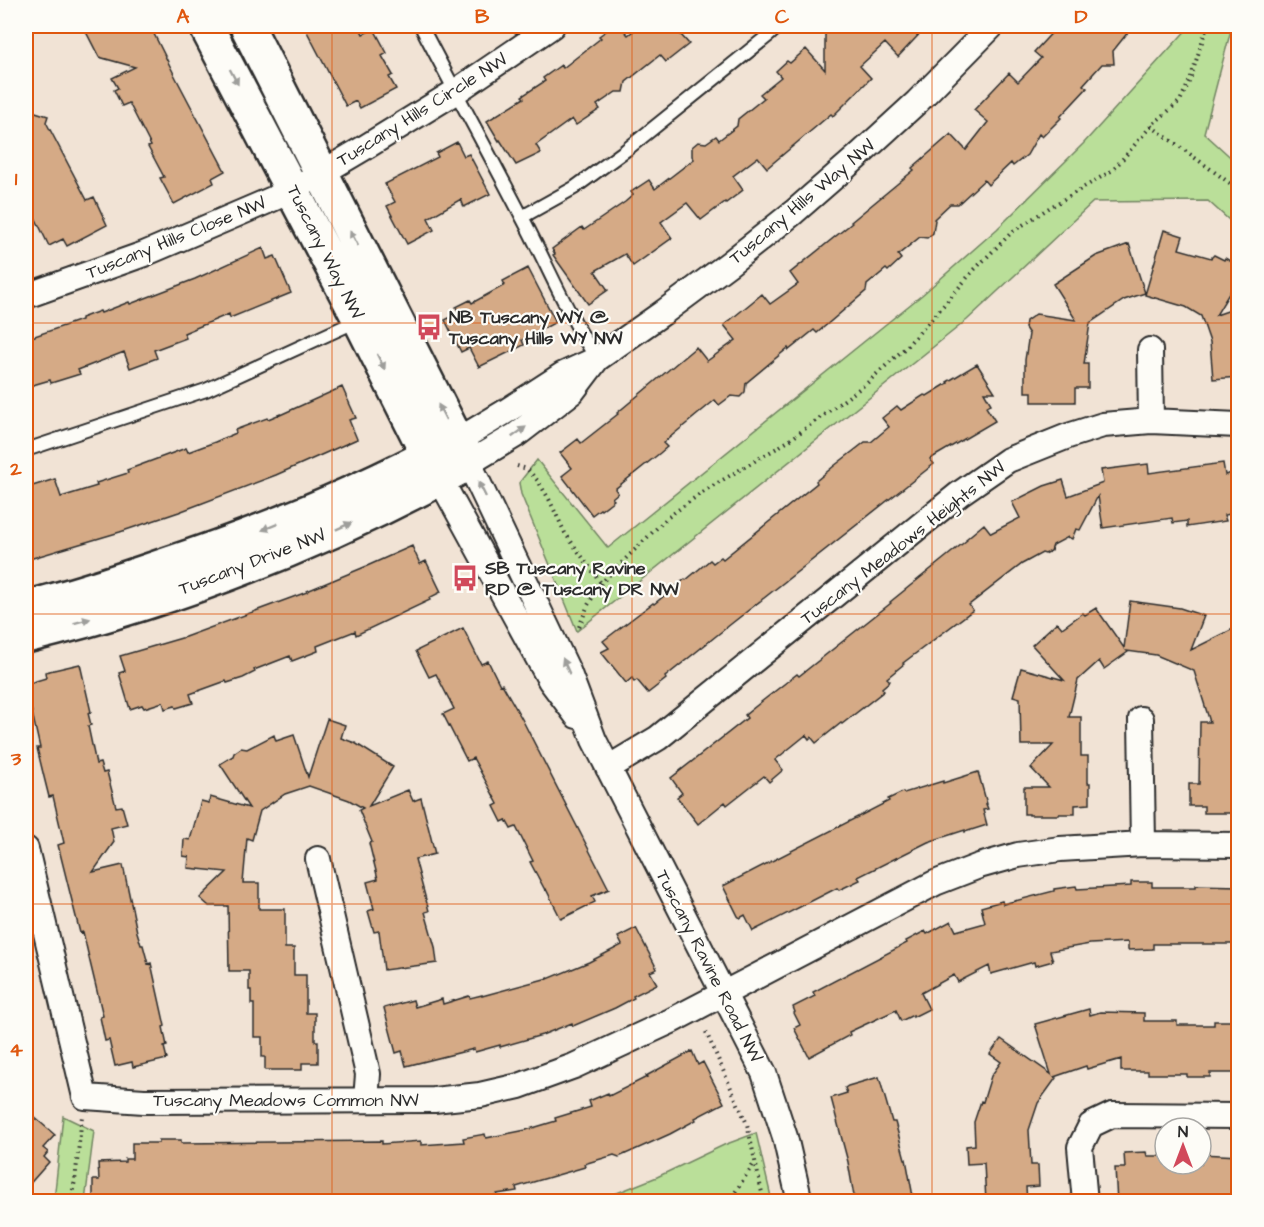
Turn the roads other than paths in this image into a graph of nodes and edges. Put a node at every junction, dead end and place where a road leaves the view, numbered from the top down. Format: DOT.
graph roads {
  1 [pos="207,26"];
  2 [pos="247,26"];
  3 [pos="421,26"];
  4 [pos="552,26"];
  5 [pos="779,26"];
  6 [pos="992,26"];
  7 [pos="455,92"];
  8 [pos="322,173"];
  9 [pos="293,190"];
  10 [pos="522,217"];
  11 [pos="26,294"];
  12 [pos="360,320"];
  13 [pos="1150,350"];
  14 [pos="597,359"];
  15 [pos="1151,421"];
  16 [pos="1239,425"];
  17 [pos="26,450"];
  18 [pos="449,460"];
  19 [pos="26,608"];
  20 [pos="26,636"];
  21 [pos="1141,719"];
  22 [pos="594,740"];
  23 [pos="608,768"];
  24 [pos="1143,844"];
  25 [pos="1239,845"];
  26 [pos="26,849"];
  27 [pos="318,859"];
  28 [pos="723,994"];
  29 [pos="366,1100"];
  30 [pos="1239,1116"];
  31 [pos="800,1202"];
  32 [pos="1085,1202"];
  1 -- 9 [label="street, Tuscany Way NW, one-way"];
  2 -- 8 [label="street, Tuscany Way NW"];
  3 -- 7 [label="lane"];
  4 -- 7 [label="street, Tuscany Hills Circle NW"];
  5 -- 10 [label="lane"];
  6 -- 14 [label="street, Tuscany Hills Way NW"];
  7 -- 8 [label="street, Tuscany Hills Circle NW"];
  7 -- 10 [label="lane"];
  8 -- 9 [label="street, Tuscany Hills Close NW"];
  18 -- 8 [label="street, Tuscany Way NW, one-way"];
  9 -- 11 [label="street, Tuscany Hills Close NW"];
  9 -- 12 [label="street, Tuscany Way NW"];
  10 -- 14 [label="lane"];
  12 -- 17 [label="lane"];
  12 -- 18 [label="street, Tuscany Way NW, one-way"];
  13 -- 15 [label="street"];
  14 -- 18 [label="street, Tuscany Hills Way NW"];
  15 -- 16 [label="street, Tuscany Meadows Heights NW"];
  15 -- 23 [label="street, Tuscany Meadows Heights NW"];
  18 -- 19 [label="street, Tuscany Drive NW, one-way"];
  20 -- 18 [label="street, Tuscany Drive NW, one-way"];
  22 -- 18 [label="street, Tuscany Ravine Road NW, one-way"];
  18 -- 22 [label="street, Tuscany Ravine Road NW"];
  21 -- 24 [label="street"];
  22 -- 23 [label="street, Tuscany Ravine Road NW"];
  23 -- 28 [label="street, Tuscany Ravine Road NW"];
  24 -- 25 [label="street"];
  24 -- 28 [label="street"];
  26 -- 29 [label="street, Tuscany Meadows Common NW"];
  27 -- 29 [label="street"];
  28 -- 29 [label="street, Tuscany Meadows Common NW"];
  28 -- 31 [label="street, Tuscany Ravine Road NW"];
  30 -- 32 [label="street"];
}
